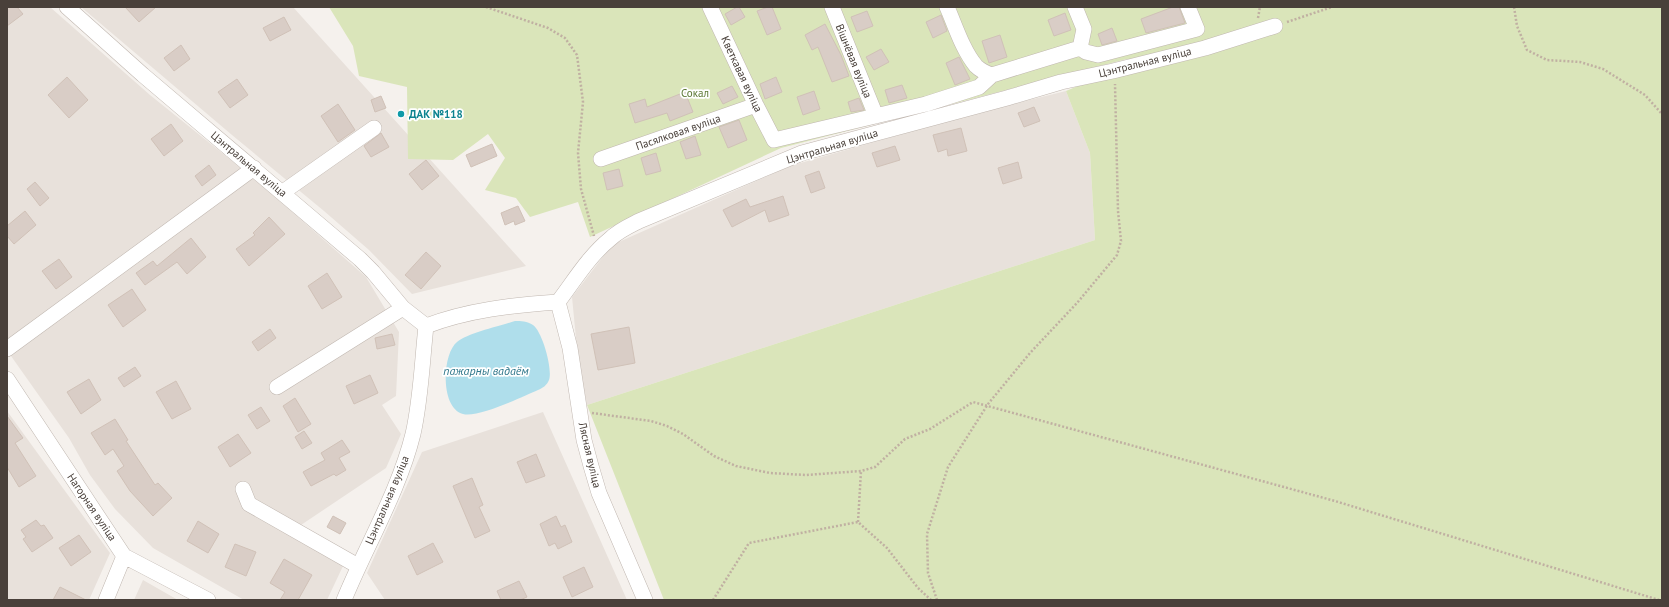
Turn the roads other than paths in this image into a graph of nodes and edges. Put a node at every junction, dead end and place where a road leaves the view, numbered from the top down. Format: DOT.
graph roads {
  1 [pos="67,7"];
  2 [pos="710,7"];
  3 [pos="832,7"];
  4 [pos="947,7"];
  5 [pos="1075,7"];
  6 [pos="1188,7"];
  7 [pos="1275,26"];
  8 [pos="1080,48"];
  9 [pos="1055,57"];
  10 [pos="992,75"];
  11 [pos="1061,82"];
  12 [pos="756,105"];
  13 [pos="876,116"];
  14 [pos="374,128"];
  15 [pos="601,159"];
  16 [pos="254,168"];
  17 [pos="283,192"];
  18 [pos="558,302"];
  19 [pos="403,308"];
  20 [pos="426,326"];
  21 [pos="7,349"];
  22 [pos="7,379"];
  23 [pos="276,387"];
  24 [pos="243,489"];
  25 [pos="124,556"];
  26 [pos="358,566"];
  27 [pos="106,600"];
  28 [pos="208,600"];
  29 [pos="344,600"];
  30 [pos="645,600"];
  1 -- 16 [label="street, Цэнтральная вуліца"];
  2 -- 12 [label="street, Кветкавая вуліца"];
  3 -- 13 [label="street, Вішнёвая вуліца"];
  4 -- 10 [label="street"];
  5 -- 8 [label="street"];
  6 -- 8 [label="street"];
  7 -- 11 [label="street, Цэнтральная вуліца"];
  8 -- 9 [label="street"];
  9 -- 10 [label="street"];
  9 -- 11 [label="street"];
  10 -- 13 [label="street"];
  11 -- 18 [label="street, Цэнтральная вуліца"];
  12 -- 13 [label="street, Кветкавая вуліца"];
  12 -- 15 [label="street, Пасялковая вуліца"];
  14 -- 17 [label="street"];
  16 -- 17 [label="street, Цэнтральная вуліца"];
  16 -- 21 [label="street"];
  17 -- 19 [label="street, Цэнтральная вуліца"];
  18 -- 20 [label="street"];
  18 -- 30 [label="street, Лясная вуліца"];
  19 -- 20 [label="street, Цэнтральная вуліца"];
  19 -- 23 [label="street"];
  20 -- 26 [label="street, Цэнтральная вуліца"];
  22 -- 25 [label="street, Нагорная вуліца"];
  24 -- 26 [label="street"];
  25 -- 27 [label="street"];
  25 -- 28 [label="street, Нагорная вуліца"];
  26 -- 29 [label="street, Цэнтральная вуліца"];
}
